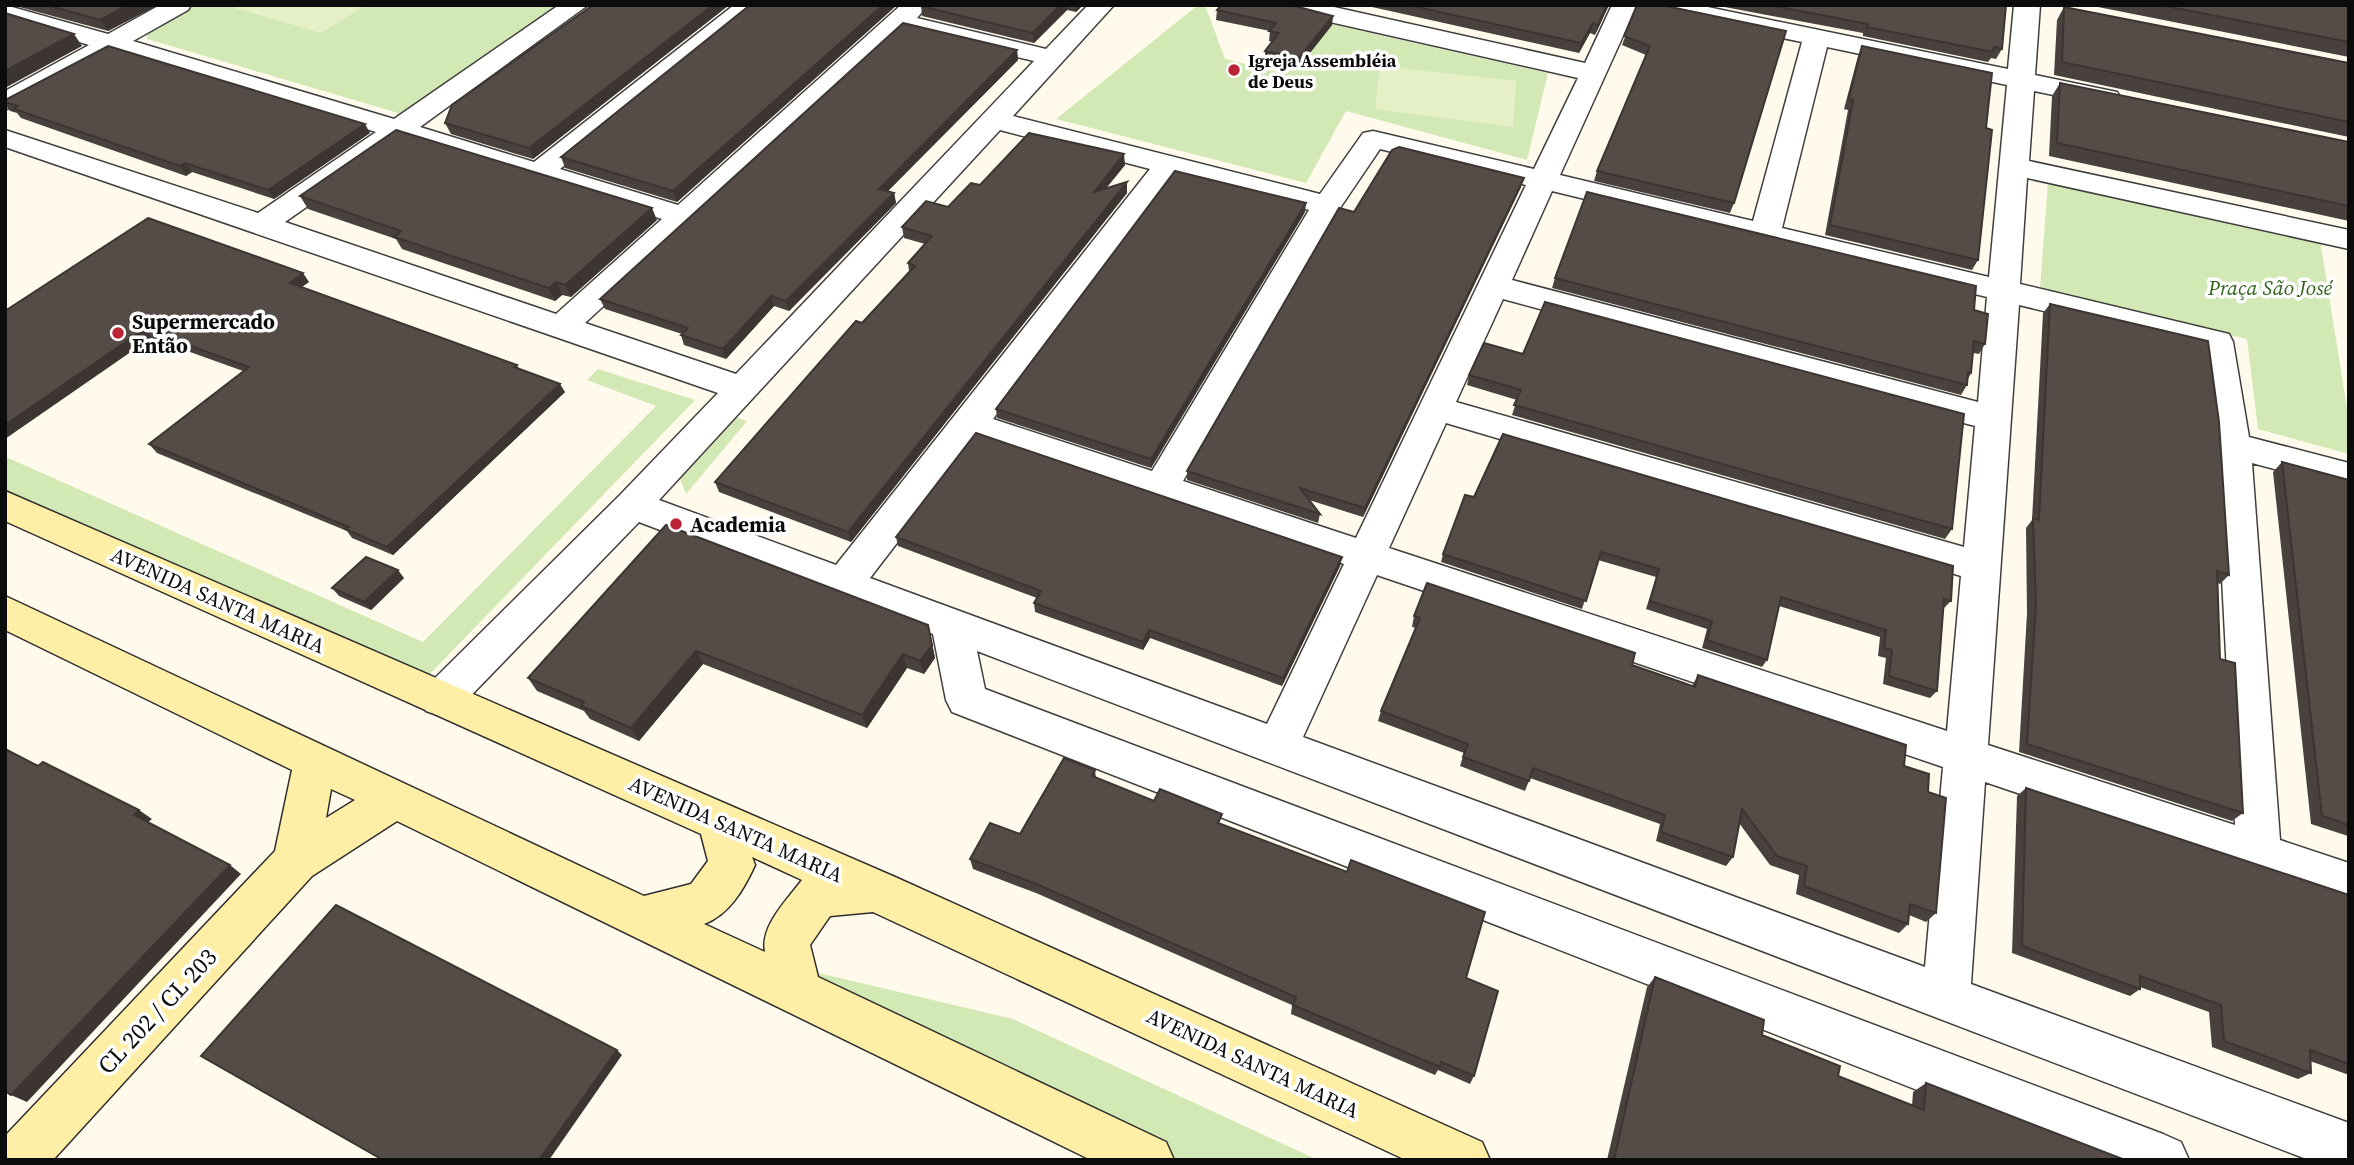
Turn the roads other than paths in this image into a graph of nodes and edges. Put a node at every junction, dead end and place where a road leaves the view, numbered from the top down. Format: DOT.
graph roads {
  1 [pos="179,5"];
  2 [pos="576,5"];
  3 [pos="750,5"];
  4 [pos="1102,5"];
  5 [pos="1290,5"];
  6 [pos="1625,5"];
  7 [pos="1660,5"];
  8 [pos="2036,6"];
  9 [pos="6,8"];
  10 [pos="908,13"];
  11 [pos="1816,38"];
  12 [pos="111,43"];
  13 [pos="1053,58"];
  14 [pos="1593,73"];
  15 [pos="2021,80"];
  16 [pos="5,102"];
  17 [pos="2130,102"];
  18 [pos="994,120"];
  19 [pos="398,130"];
  20 [pos="5,138"];
  21 [pos="1168,164"];
  22 [pos="2014,166"];
  23 [pos="540,172"];
  24 [pos="1543,180"];
  25 [pos="1327,205"];
  26 [pos="684,216"];
  27 [pos="261,225"];
  28 [pos="1765,234"];
  29 [pos="2349,240"];
  30 [pos="1494,286"];
  31 [pos="2003,292"];
  32 [pos="561,327"];
  33 [pos="741,388"];
  34 [pos="1436,408"];
  35 [pos="1993,418"];
  36 [pos="970,424"];
  37 [pos="2233,445"];
  38 [pos="2349,476"];
  39 [pos="1160,488"];
  40 [pos="5,505"];
  41 [pos="633,505"];
  42 [pos="1366,556"];
  43 [pos="1981,567"];
  44 [pos="843,584"];
  45 [pos="5,612"];
  46 [pos="951,625"];
  47 [pos="442,699"];
  48 [pos="1277,747"];
  49 [pos="1965,756"];
  50 [pos="316,760"];
  51 [pos="396,798"];
  52 [pos="719,821"];
  53 [pos="2259,854"];
  54 [pos="296,862"];
  55 [pos="2349,884"];
  56 [pos="879,892"];
  57 [pos="642,918"];
  58 [pos="797,993"];
  59 [pos="1946,998"];
  60 [pos="2349,1149"];
  61 [pos="18,1160"];
  62 [pos="1148,1160"];
  63 [pos="1464,1160"];
  64 [pos="2163,1160"];
  1 -- 12 [label="street"];
  2 -- 19 [label="street"];
  3 -- 23 [label="street"];
  4 -- 13 [label="street"];
  5 -- 14 [label="street"];
  6 -- 14 [label="street"];
  7 -- 11 [label="street"];
  8 -- 15 [label="street"];
  9 -- 12 [label="street"];
  10 -- 13 [label="street"];
  10 -- 26 [label="street"];
  11 -- 15 [label="street"];
  11 -- 28 [label="street"];
  12 -- 16 [label="street"];
  12 -- 19 [label="street"];
  13 -- 18 [label="street"];
  14 -- 24 [label="street"];
  15 -- 17 [label="street"];
  15 -- 22 [label="street"];
  18 -- 21 [label="street"];
  18 -- 33 [label="street"];
  19 -- 23 [label="street"];
  19 -- 27 [label="street"];
  20 -- 27 [label="street"];
  21 -- 25 [label="street"];
  21 -- 36 [label="street"];
  22 -- 29 [label="street"];
  22 -- 31 [label="street"];
  23 -- 26 [label="street"];
  24 -- 25 [label="street"];
  24 -- 28 [label="street"];
  24 -- 30 [label="street"];
  25 -- 39 [label="street"];
  26 -- 32 [label="street"];
  27 -- 32 [label="street"];
  28 -- 31 [label="street"];
  30 -- 34 [label="street"];
  30 -- 35 [label="street"];
  31 -- 35 [label="street"];
  31 -- 37 [label="street"];
  32 -- 33 [label="street"];
  33 -- 41 [label="street"];
  34 -- 42 [label="street"];
  34 -- 43 [label="street"];
  35 -- 43 [label="street"];
  36 -- 39 [label="street"];
  36 -- 44 [label="street"];
  37 -- 38 [label="street"];
  37 -- 53 [label="street"];
  39 -- 42 [label="street"];
  40 -- 47 [label="main road, AVENIDA SANTA MARIA"];
  41 -- 44 [label="street"];
  41 -- 47 [label="street"];
  42 -- 48 [label="street"];
  42 -- 49 [label="street"];
  43 -- 49 [label="street"];
  44 -- 46 [label="street"];
  45 -- 50 [label="main road"];
  46 -- 48 [label="street"];
  46 -- 64 [label="street"];
  47 -- 52 [label="main road, AVENIDA SANTA MARIA"];
  48 -- 59 [label="street"];
  49 -- 53 [label="street"];
  49 -- 59 [label="street"];
  50 -- 51 [label="main road"];
  50 -- 54 [label="main road"];
  51 -- 54 [label="main road, CL 202 / CL 203"];
  51 -- 57 [label="main road"];
  52 -- 56 [label="main road, AVENIDA SANTA MARIA"];
  52 -- 57 [label="main road"];
  53 -- 55 [label="street"];
  54 -- 61 [label="main road, CL 202 / CL 203"];
  56 -- 58 [label="main road"];
  56 -- 63 [label="main road, AVENIDA SANTA MARIA"];
  57 -- 58 [label="main road"];
  58 -- 62 [label="main road"];
  59 -- 60 [label="street"];
}
